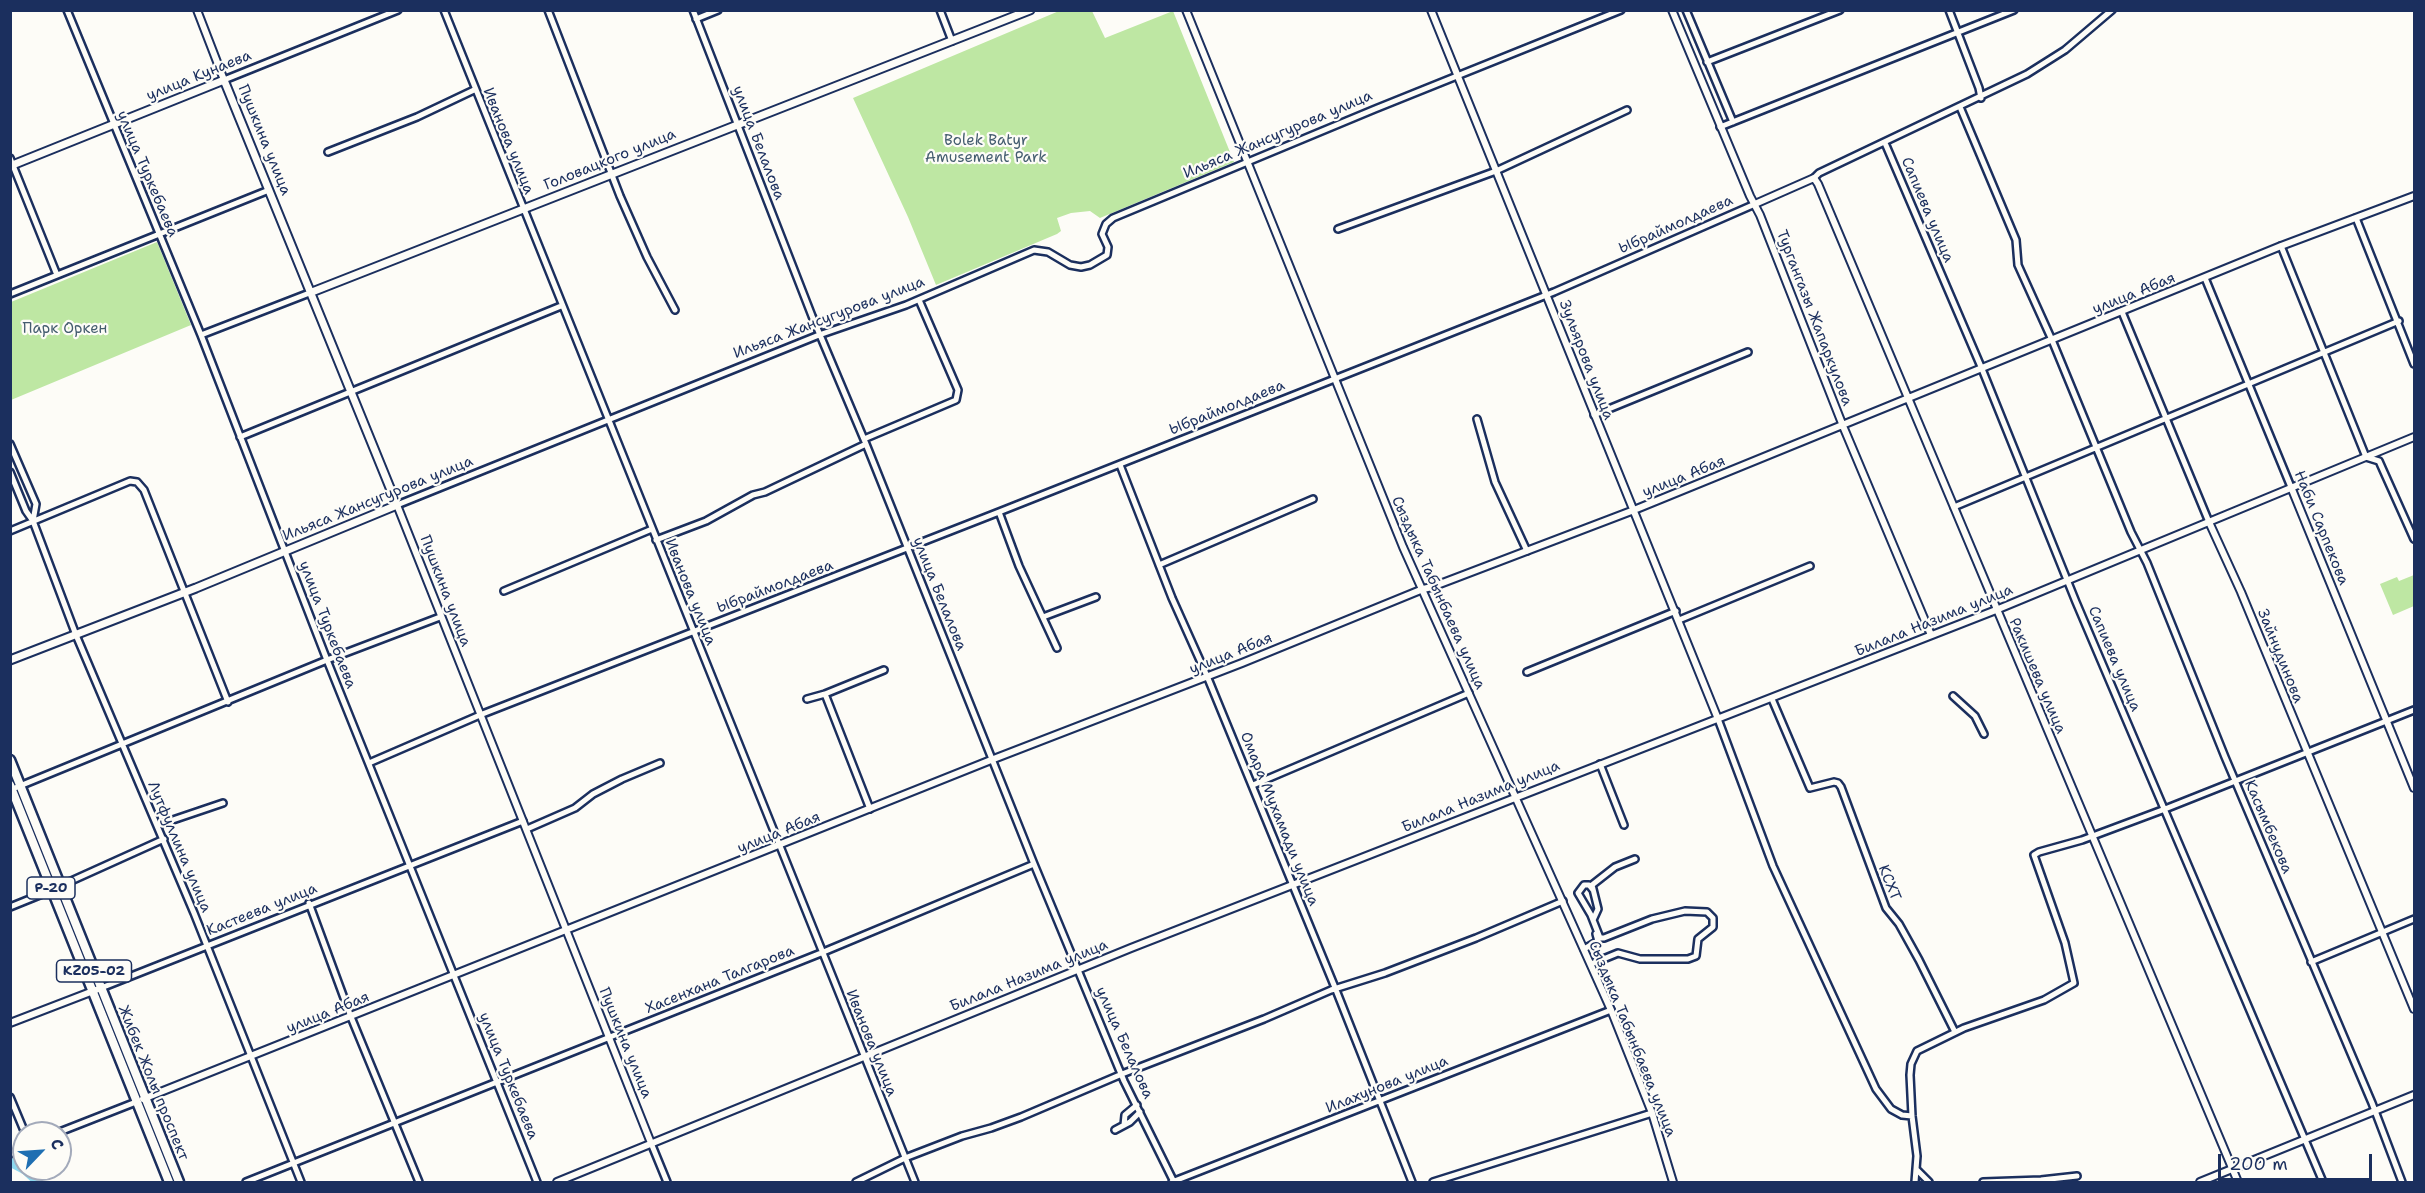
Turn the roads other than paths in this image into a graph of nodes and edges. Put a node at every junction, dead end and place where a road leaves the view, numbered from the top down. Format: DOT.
graph roads {
  1 [pos="67,10"];
  2 [pos="197,10"];
  3 [pos="398,10"];
  4 [pos="444,10"];
  5 [pos="548,10"];
  6 [pos="693,10"];
  7 [pos="718,10"];
  8 [pos="940,10"];
  9 [pos="1030,10"];
  10 [pos="1186,10"];
  11 [pos="1431,10"];
  12 [pos="1621,10"];
  13 [pos="1672,10"];
  14 [pos="1686,10"];
  15 [pos="1840,10"];
  16 [pos="1949,10"];
  17 [pos="2014,10"];
  18 [pos="2112,10"];
  19 [pos="696,19"];
  20 [pos="1958,32"];
  21 [pos="952,41"];
  22 [pos="1707,62"];
  23 [pos="1458,76"];
  24 [pos="224,80"];
  25 [pos="474,90"];
  26 [pos="1981,98"];
  27 [pos="1960,107"];
  28 [pos="1627,110"];
  29 [pos="1732,122"];
  30 [pos="738,124"];
  31 [pos="114,126"];
  32 [pos="1720,127"];
  33 [pos="1885,143"];
  34 [pos="328,152"];
  35 [pos="12,163"];
  36 [pos="1248,163"];
  37 [pos="1496,171"];
  38 [pos="611,174"];
  39 [pos="1814,178"];
  40 [pos="269,190"];
  41 [pos="2415,196"];
  42 [pos="1755,204"];
  43 [pos="523,210"];
  44 [pos="2356,218"];
  45 [pos="1338,229"];
  46 [pos="159,234"];
  47 [pos="2281,246"];
  48 [pos="57,275"];
  49 [pos="2205,278"];
  50 [pos="312,292"];
  51 [pos="1547,293"];
  52 [pos="10,294"];
  53 [pos="919,300"];
  54 [pos="561,306"];
  55 [pos="675,310"];
  56 [pos="2122,312"];
  57 [pos="2398,321"];
  58 [pos="819,334"];
  59 [pos="201,336"];
  60 [pos="2052,340"];
  61 [pos="1748,352"];
  62 [pos="2324,352"];
  63 [pos="2415,364"];
  64 [pos="1982,369"];
  65 [pos="1336,378"];
  66 [pos="2248,384"];
  67 [pos="352,393"];
  68 [pos="1910,399"];
  69 [pos="1594,415"];
  70 [pos="2166,418"];
  71 [pos="1477,419"];
  72 [pos="607,420"];
  73 [pos="1843,426"];
  74 [pos="240,437"];
  75 [pos="2415,437"];
  76 [pos="865,441"];
  77 [pos="10,444"];
  78 [pos="2097,447"];
  79 [pos="2366,457"];
  80 [pos="1120,465"];
  81 [pos="10,472"];
  82 [pos="2026,477"];
  83 [pos="2291,487"];
  84 [pos="1313,499"];
  85 [pos="398,505"];
  86 [pos="1954,507"];
  87 [pos="1634,510"];
  88 [pos="999,513"];
  89 [pos="33,521"];
  90 [pos="2209,522"];
  91 [pos="652,529"];
  92 [pos="10,531"];
  93 [pos="656,540"];
  94 [pos="2415,540"];
  95 [pos="908,548"];
  96 [pos="285,551"];
  97 [pos="1527,551"];
  98 [pos="2141,551"];
  99 [pos="1159,565"];
  100 [pos="1810,566"];
  101 [pos="2067,580"];
  102 [pos="1423,589"];
  103 [pos="504,591"];
  104 [pos="184,592"];
  105 [pos="1096,597"];
  106 [pos="1996,610"];
  107 [pos="1676,611"];
  108 [pos="440,617"];
  109 [pos="1043,617"];
  110 [pos="1679,620"];
  111 [pos="693,632"];
  112 [pos="76,635"];
  113 [pos="1931,635"];
  114 [pos="1057,648"];
  115 [pos="10,660"];
  116 [pos="327,660"];
  117 [pos="884,670"];
  118 [pos="1527,672"];
  119 [pos="1207,676"];
  120 [pos="1469,693"];
  121 [pos="825,694"];
  122 [pos="1953,696"];
  123 [pos="807,699"];
  124 [pos="1772,699"];
  125 [pos="228,702"];
  126 [pos="2415,710"];
  127 [pos="480,716"];
  128 [pos="1718,719"];
  129 [pos="2387,722"];
  130 [pos="1984,734"];
  131 [pos="122,742"];
  132 [pos="2307,752"];
  133 [pos="10,760"];
  134 [pos="992,760"];
  135 [pos="369,763"];
  136 [pos="660,763"];
  137 [pos="1600,764"];
  138 [pos="2235,781"];
  139 [pos="1252,785"];
  140 [pos="14,787"];
  141 [pos="2415,788"];
  142 [pos="1516,796"];
  143 [pos="223,803"];
  144 [pos="870,809"];
  145 [pos="2165,809"];
  146 [pos="523,821"];
  147 [pos="158,825"];
  148 [pos="1624,825"];
  149 [pos="527,829"];
  150 [pos="2091,836"];
  151 [pos="164,839"];
  152 [pos="779,846"];
  153 [pos="1635,859"];
  154 [pos="1034,864"];
  155 [pos="410,865"];
  156 [pos="1293,885"];
  157 [pos="56,888"];
  158 [pos="1593,890"];
  159 [pos="1563,900"];
  160 [pos="309,903"];
  161 [pos="10,907"];
  162 [pos="2415,919"];
  163 [pos="1593,922"];
  164 [pos="2382,930"];
  165 [pos="567,931"];
  166 [pos="207,946"];
  167 [pos="1584,949"];
  168 [pos="822,953"];
  169 [pos="2311,962"];
  170 [pos="1591,964"];
  171 [pos="1079,969"];
  172 [pos="455,976"];
  173 [pos="96,989"];
  174 [pos="1336,990"];
  175 [pos="1611,1010"];
  176 [pos="2415,1010"];
  177 [pos="351,1017"];
  178 [pos="10,1023"];
  179 [pos="1955,1032"];
  180 [pos="608,1038"];
  181 [pos="864,1056"];
  182 [pos="249,1057"];
  183 [pos="1122,1074"];
  184 [pos="498,1082"];
  185 [pos="2415,1095"];
  186 [pos="10,1097"];
  187 [pos="140,1100"];
  188 [pos="1382,1101"];
  189 [pos="1137,1105"];
  190 [pos="1140,1112"];
  191 [pos="2374,1112"];
  192 [pos="1652,1113"];
  193 [pos="1912,1116"];
  194 [pos="20,1121"];
  195 [pos="396,1124"];
  196 [pos="1124,1125"];
  197 [pos="72,1127"];
  198 [pos="1115,1130"];
  199 [pos="2305,1140"];
  200 [pos="651,1143"];
  201 [pos="905,1158"];
  202 [pos="293,1164"];
  203 [pos="2232,1169"];
  204 [pos="1917,1170"];
  205 [pos="2077,1176"];
  206 [pos="169,1182"];
  207 [pos="178,1182"];
  208 [pos="246,1182"];
  209 [pos="301,1182"];
  210 [pos="419,1182"];
  211 [pos="537,1182"];
  212 [pos="557,1182"];
  213 [pos="667,1182"];
  214 [pos="856,1182"];
  215 [pos="915,1182"];
  216 [pos="1173,1182"];
  217 [pos="1412,1182"];
  218 [pos="1433,1182"];
  219 [pos="1673,1182"];
  220 [pos="1915,1182"];
  221 [pos="1929,1182"];
  222 [pos="1983,1182"];
  223 [pos="2200,1182"];
  224 [pos="2238,1182"];
  225 [pos="2323,1182"];
  226 [pos="2402,1182"];
  1 -- 31 [label="street, улица Туркебаева"];
  2 -- 24 [label="street, Пушкина улица"];
  3 -- 24 [label="street, улица Кунаева"];
  4 -- 25 [label="street, Иванова улица"];
  5 -- 38 [label="street"];
  6 -- 19 [label="street, улица Белалова"];
  7 -- 19 [label="street"];
  8 -- 21 [label="street"];
  9 -- 21 [label="main road, Головацкого улица"];
  10 -- 36 [label="street, Сыздыка Табынбаева улица"];
  11 -- 23 [label="street, Зульярова улица"];
  12 -- 23 [label="street, Ильяса Жансугурова улица"];
  13 -- 32 [label="street, Тургангазы Жапаркулова"];
  14 -- 22 [label="street"];
  15 -- 22 [label="street"];
  16 -- 20 [label="street"];
  17 -- 20 [label="street"];
  18 -- 26 [label="street, Ыбраймолдаева"];
  19 -- 30 [label="street, улица Белалова"];
  20 -- 26 [label="street"];
  20 -- 29 [label="street"];
  21 -- 30 [label="main road, Головацкого улица"];
  22 -- 29 [label="street"];
  23 -- 36 [label="street, Ильяса Жансугурова улица"];
  23 -- 37 [label="street, Зульярова улица"];
  24 -- 31 [label="main road, улица Кунаева"];
  24 -- 40 [label="main road, Пушкина улица"];
  25 -- 34 [label="street"];
  25 -- 43 [label="street, Иванова улица"];
  26 -- 27 [label="street, Ыбраймолдаева"];
  27 -- 33 [label="street, Ыбраймолдаева"];
  27 -- 60 [label="street, Касымбекова"];
  28 -- 37 [label="street"];
  29 -- 32 [label="street"];
  30 -- 38 [label="main road, Головацкого улица"];
  30 -- 58 [label="street, улица Белалова"];
  31 -- 35 [label="main road, улица Кунаева"];
  31 -- 46 [label="street, улица Туркебаева"];
  32 -- 42 [label="street, Тургангазы Жапаркулова"];
  33 -- 39 [label="street, Ыбраймолдаева"];
  33 -- 64 [label="street, Сапиева улица"];
  35 -- 48 [label="street"];
  36 -- 53 [label="street, Ильяса Жансугурова улица"];
  36 -- 65 [label="street, Сыздыка Табынбаева улица"];
  37 -- 45 [label="street"];
  37 -- 51 [label="street, Зульярова улица"];
  38 -- 43 [label="main road, Головацкого улица"];
  38 -- 55 [label="street"];
  39 -- 42 [label="street, Ыбраймолдаева"];
  39 -- 68 [label="street, Ракишева улица"];
  40 -- 46 [label="street"];
  40 -- 50 [label="main road, Пушкина улица"];
  41 -- 44 [label="street, улица Абая"];
  42 -- 51 [label="street, Ыбраймолдаева"];
  42 -- 73 [label="street, Тургангазы Жапаркулова"];
  43 -- 50 [label="main road, Головацкого улица"];
  43 -- 54 [label="street, Иванова улица"];
  44 -- 47 [label="street, улица Абая"];
  44 -- 57 [label="street"];
  46 -- 48 [label="street"];
  46 -- 59 [label="street, улица Туркебаева"];
  47 -- 49 [label="street, улица Абая"];
  47 -- 62 [label="street"];
  48 -- 52 [label="street"];
  49 -- 56 [label="street, улица Абая"];
  49 -- 66 [label="street, Наби Сарпекова"];
  50 -- 59 [label="street, Головацкого улица"];
  50 -- 67 [label="main road, Пушкина улица"];
  51 -- 65 [label="street, Ыбраймолдаева"];
  51 -- 69 [label="street, Зульярова улица"];
  53 -- 58 [label="street, Ильяса Жансугурова улица"];
  53 -- 76 [label="street"];
  54 -- 67 [label="street"];
  54 -- 72 [label="street, Иванова улица"];
  56 -- 60 [label="street, улица Абая"];
  56 -- 70 [label="street, Зайнудинова"];
  57 -- 62 [label="street"];
  57 -- 63 [label="street"];
  58 -- 72 [label="street, Ильяса Жансугурова улица"];
  58 -- 76 [label="street, улица Белалова"];
  59 -- 74 [label="street, улица Туркебаева"];
  60 -- 64 [label="street, улица Абая"];
  60 -- 78 [label="street, Касымбекова"];
  61 -- 69 [label="street"];
  62 -- 66 [label="street"];
  62 -- 79 [label="street"];
  64 -- 68 [label="street, улица Абая"];
  64 -- 82 [label="street, Сапиева улица"];
  65 -- 80 [label="street, Ыбраймолдаева"];
  65 -- 102 [label="street, Сыздыка Табынбаева улица"];
  66 -- 70 [label="street"];
  66 -- 83 [label="street, Наби Сарпекова"];
  67 -- 74 [label="street"];
  67 -- 85 [label="main road, Пушкина улица"];
  68 -- 73 [label="street, улица Абая"];
  68 -- 86 [label="street, Ракишева улица"];
  69 -- 87 [label="street, Зульярова улица"];
  70 -- 78 [label="street"];
  70 -- 90 [label="street, Зайнудинова"];
  71 -- 97 [label="street"];
  72 -- 85 [label="street, Ильяса Жансугурова улица"];
  72 -- 91 [label="street, Иванова улица"];
  73 -- 87 [label="street, улица Абая"];
  73 -- 113 [label="street, Тургангазы Жапаркулова"];
  74 -- 96 [label="street, улица Туркебаева"];
  75 -- 79 [label="street, Билала Назима улица"];
  76 -- 93 [label="street"];
  76 -- 95 [label="street, улица Белалова"];
  77 -- 89 [label="street, Лутфуллина улица"];
  78 -- 82 [label="street"];
  78 -- 98 [label="street, Касымбекова"];
  79 -- 83 [label="street, Билала Назима улица"];
  79 -- 94 [label="street"];
  80 -- 88 [label="street, Ыбраймолдаева"];
  80 -- 99 [label="street, Омара Мухамади улица"];
  81 -- 89 [label="street, Лутфуллина улица"];
  82 -- 86 [label="street"];
  82 -- 101 [label="street, Сапиева улица"];
  83 -- 90 [label="street, Билала Назима улица"];
  83 -- 129 [label="street, Наби Сарпекова"];
  84 -- 99 [label="street"];
  85 -- 96 [label="main road, Ильяса Жансугурова улица"];
  85 -- 108 [label="street, Пушкина улица"];
  86 -- 106 [label="street, Ракишева улица"];
  87 -- 97 [label="street, улица Абая"];
  87 -- 107 [label="street, Зульярова улица"];
  88 -- 95 [label="street, Ыбраймолдаева"];
  88 -- 109 [label="street"];
  89 -- 92 [label="street"];
  89 -- 104 [label="street"];
  89 -- 112 [label="street, Лутфуллина улица"];
  90 -- 98 [label="street, Билала Назима улица"];
  90 -- 132 [label="street, Зайнудинова"];
  91 -- 93 [label="street, Иванова улица"];
  91 -- 103 [label="street"];
  93 -- 111 [label="street, Иванова улица"];
  95 -- 111 [label="street, Ыбраймолдаева"];
  95 -- 134 [label="street, улица Белалова"];
  96 -- 104 [label="main road, Ильяса Жансугурова улица"];
  96 -- 116 [label="street, улица Туркебаева"];
  97 -- 102 [label="street, улица Абая"];
  98 -- 101 [label="street, Билала Назима улица"];
  98 -- 138 [label="street, Касымбекова"];
  99 -- 119 [label="street, Омара Мухамади улица"];
  100 -- 110 [label="street"];
  101 -- 106 [label="street, Билала Назима улица"];
  101 -- 145 [label="street, Сапиева улица"];
  102 -- 119 [label="street, улица Абая"];
  102 -- 120 [label="street, Сыздыка Табынбаева улица"];
  104 -- 112 [label="main road, Ильяса Жансугурова улица"];
  104 -- 125 [label="street"];
  105 -- 109 [label="street"];
  106 -- 113 [label="street, Билала Назима улица"];
  106 -- 150 [label="street, Ракишева улица"];
  107 -- 110 [label="street, Зульярова улица"];
  107 -- 118 [label="street"];
  108 -- 116 [label="street"];
  108 -- 127 [label="street, Пушкина улица"];
  109 -- 114 [label="street"];
  110 -- 128 [label="street, Зульярова улица"];
  111 -- 127 [label="street, Ыбраймолдаева"];
  111 -- 152 [label="street, Иванова улица"];
  112 -- 115 [label="main road, Ильяса Жансугурова улица"];
  112 -- 131 [label="street, Лутфуллина улица"];
  113 -- 124 [label="street, Билала Назима улица"];
  116 -- 125 [label="street"];
  116 -- 135 [label="street, улица Туркебаева"];
  117 -- 121 [label="street"];
  119 -- 134 [label="street, улица Абая"];
  119 -- 139 [label="street, Омара Мухамади улица"];
  120 -- 139 [label="street"];
  120 -- 142 [label="street, Сыздыка Табынбаева улица"];
  121 -- 123 [label="street"];
  121 -- 144 [label="street"];
  122 -- 130 [label="street"];
  124 -- 128 [label="street, Билала Назима улица"];
  124 -- 179 [label="street, КСХТ"];
  125 -- 131 [label="street"];
  126 -- 129 [label="street"];
  127 -- 135 [label="street, Ыбраймолдаева"];
  127 -- 146 [label="street, Пушкина улица"];
  128 -- 137 [label="street, Билала Назима улица"];
  128 -- 193 [label="street"];
  129 -- 132 [label="street"];
  129 -- 141 [label="street, Наби Сарпекова"];
  131 -- 140 [label="street"];
  131 -- 147 [label="street, Лутфуллина улица"];
  132 -- 138 [label="street"];
  132 -- 164 [label="street, Зайнудинова"];
  133 -- 140 [label="highway, Жибек Жолы проспект"];
  134 -- 144 [label="street, улица Абая"];
  134 -- 154 [label="street, улица Белалова"];
  135 -- 155 [label="street, улица Туркебаева"];
  136 -- 149 [label="street"];
  137 -- 142 [label="street, Билала Назима улица"];
  137 -- 148 [label="street"];
  138 -- 145 [label="street"];
  138 -- 169 [label="street, Касымбекова"];
  139 -- 156 [label="street, Омара Мухамади улица"];
  140 -- 157 [label="highway, Жибек Жолы проспект / Р-20"];
  142 -- 156 [label="street, Билала Назима улица"];
  142 -- 159 [label="street, Сыздыка Табынбаева улица"];
  143 -- 147 [label="street"];
  144 -- 152 [label="street, улица Абая"];
  145 -- 150 [label="street"];
  145 -- 199 [label="street, Сапиева улица"];
  146 -- 149 [label="street, Пушкина улица"];
  146 -- 155 [label="street, Кастеева улица"];
  147 -- 151 [label="street, Лутфуллина улица"];
  149 -- 165 [label="street, Пушкина улица"];
  150 -- 179 [label="street"];
  150 -- 203 [label="street, Ракишева улица"];
  151 -- 157 [label="street"];
  151 -- 166 [label="street, Лутфуллина улица"];
  152 -- 165 [label="street, улица Абая"];
  152 -- 168 [label="street, Иванова улица"];
  153 -- 158 [label="street"];
  154 -- 168 [label="street, Хасенхана Талгарова"];
  154 -- 171 [label="street, улица Белалова"];
  155 -- 160 [label="street, Кастеева улица"];
  155 -- 172 [label="street, улица Туркебаева"];
  156 -- 171 [label="street, Билала Назима улица"];
  156 -- 174 [label="street, Омара Мухамади улица"];
  157 -- 161 [label="street"];
  157 -- 173 [label="highway, Жибек Жолы проспект / Р-20"];
  158 -- 163 [label="street"];
  158 -- 163 [label="street"];
  159 -- 167 [label="street, Сыздыка Табынбаева улица"];
  159 -- 174 [label="street"];
  160 -- 166 [label="street, Кастеева улица"];
  160 -- 177 [label="street"];
  162 -- 164 [label="street"];
  163 -- 167 [label="street"];
  163 -- 170 [label="street"];
  164 -- 169 [label="street"];
  164 -- 176 [label="street, Зайнудинова"];
  165 -- 172 [label="street, улица Абая"];
  165 -- 180 [label="street, Пушкина улица"];
  166 -- 173 [label="street, Кастеева улица"];
  166 -- 182 [label="street, Лутфуллина улица"];
  167 -- 170 [label="street, Сыздыка Табынбаева улица"];
  168 -- 180 [label="street, Хасенхана Талгарова"];
  168 -- 181 [label="street, Иванова улица"];
  169 -- 191 [label="street, Касымбекова"];
  170 -- 175 [label="street, Сыздыка Табынбаева улица"];
  171 -- 181 [label="street, Билала Назима улица"];
  171 -- 183 [label="street, улица Белалова"];
  172 -- 177 [label="street, улица Абая"];
  172 -- 184 [label="street, улица Туркебаева"];
  173 -- 178 [label="street, Кастеева улица"];
  173 -- 187 [label="highway, Жибек Жолы проспект / KZ05-02"];
  174 -- 183 [label="street"];
  174 -- 188 [label="street, Омара Мухамади улица"];
  175 -- 188 [label="street, Илахунова улица"];
  175 -- 192 [label="street, Сыздыка Табынбаева улица"];
  177 -- 182 [label="street, улица Абая"];
  177 -- 195 [label="street"];
  179 -- 193 [label="street"];
  180 -- 184 [label="street, Хасенхана Талгарова"];
  180 -- 200 [label="street, Пушкина улица"];
  181 -- 200 [label="street, Билала Назима улица"];
  181 -- 201 [label="street, Иванова улица"];
  182 -- 187 [label="street, улица Абая"];
  182 -- 202 [label="street, Лутфуллина улица"];
  183 -- 189 [label="street, улица Белалова"];
  183 -- 201 [label="street"];
  184 -- 195 [label="street, Хасенхана Талгарова"];
  184 -- 211 [label="street, улица Туркебаева"];
  185 -- 191 [label="street"];
  186 -- 194 [label="street"];
  187 -- 197 [label="street, улица Абая"];
  187 -- 206 [label="highway, Жибек Жолы проспект / KZ05-02"];
  187 -- 207 [label="highway, Жибек Жолы проспект / KZ05-02"];
  188 -- 216 [label="street, Илахунова улица"];
  188 -- 217 [label="street, Омара Мухамади улица"];
  189 -- 190 [label="street, улица Белалова"];
  189 -- 196 [label="street"];
  190 -- 196 [label="street"];
  190 -- 216 [label="street, улица Белалова"];
  191 -- 199 [label="street"];
  191 -- 226 [label="street, Касымбекова"];
  192 -- 218 [label="street"];
  192 -- 219 [label="street, Сыздыка Табынбаева улица"];
  193 -- 204 [label="street"];
  195 -- 202 [label="street, Хасенхана Талгарова"];
  195 -- 210 [label="street"];
  196 -- 198 [label="street"];
  199 -- 203 [label="street"];
  199 -- 225 [label="street, Сапиева улица"];
  200 -- 212 [label="street, Билала Назима улица"];
  200 -- 213 [label="street, Пушкина улица"];
  201 -- 214 [label="street"];
  201 -- 215 [label="street, Иванова улица"];
  202 -- 208 [label="street, Хасенхана Талгарова"];
  202 -- 209 [label="street, Лутфуллина улица"];
  203 -- 223 [label="street"];
  203 -- 224 [label="street, Ракишева улица"];
  204 -- 220 [label="street"];
  204 -- 221 [label="street"];
  205 -- 222 [label="street"];
}
